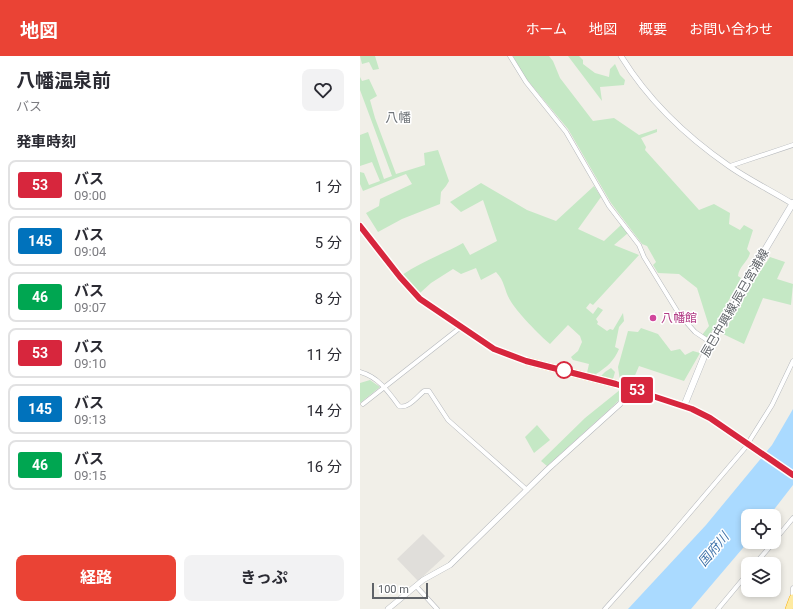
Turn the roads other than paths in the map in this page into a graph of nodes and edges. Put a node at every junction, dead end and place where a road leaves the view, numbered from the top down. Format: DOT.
graph roads {
  1 [pos="510,56"];
  2 [pos="621,56"];
  3 [pos="793,145"];
  4 [pos="730,166"];
  5 [pos="793,204"];
  6 [pos="360,226"];
  7 [pos="461,327"];
  8 [pos="710,342"];
  9 [pos="793,361"];
  10 [pos="360,372"];
  11 [pos="385,388"];
  12 [pos="628,388"];
  13 [pos="363,404"];
  14 [pos="684,406"];
  15 [pos="748,444"];
  16 [pos="793,475"];
  17 [pos="526,490"];
  18 [pos="793,518"];
  19 [pos="781,533"];
  20 [pos="768,549"];
  21 [pos="761,557"];
  22 [pos="741,581"];
  23 [pos="416,586"];
  24 [pos="793,588"];
  25 [pos="793,597"];
  26 [pos="388,609"];
  27 [pos="437,609"];
  28 [pos="605,609"];
  29 [pos="718,609"];
  30 [pos="790,609"];
  1 -- 8 [label="street"];
  2 -- 4 [label="street"];
  3 -- 4 [label="street"];
  4 -- 5 [label="street"];
  5 -- 8 [label="main road, 辰巳中興線;辰巳宮浦線"];
  6 -- 7 [label="highway"];
  7 -- 11 [label="street"];
  7 -- 12 [label="highway"];
  8 -- 14 [label="main road, 辰巳中興線;辰巳宮浦線"];
  9 -- 15 [label="street"];
  10 -- 11 [label="street"];
  11 -- 13 [label="street"];
  11 -- 17 [label="street"];
  12 -- 14 [label="highway"];
  12 -- 17 [label="street"];
  14 -- 15 [label="highway"];
  15 -- 16 [label="highway"];
  15 -- 28 [label="street"];
  17 -- 23 [label="street"];
  18 -- 19 [label="street"];
  20 -- 21 [label="street"];
  22 -- 29 [label="street"];
  23 -- 26 [label="street"];
  23 -- 27 [label="street"];
  24 -- 25 [label="street"];
  25 -- 30 [label="highway"];
}
